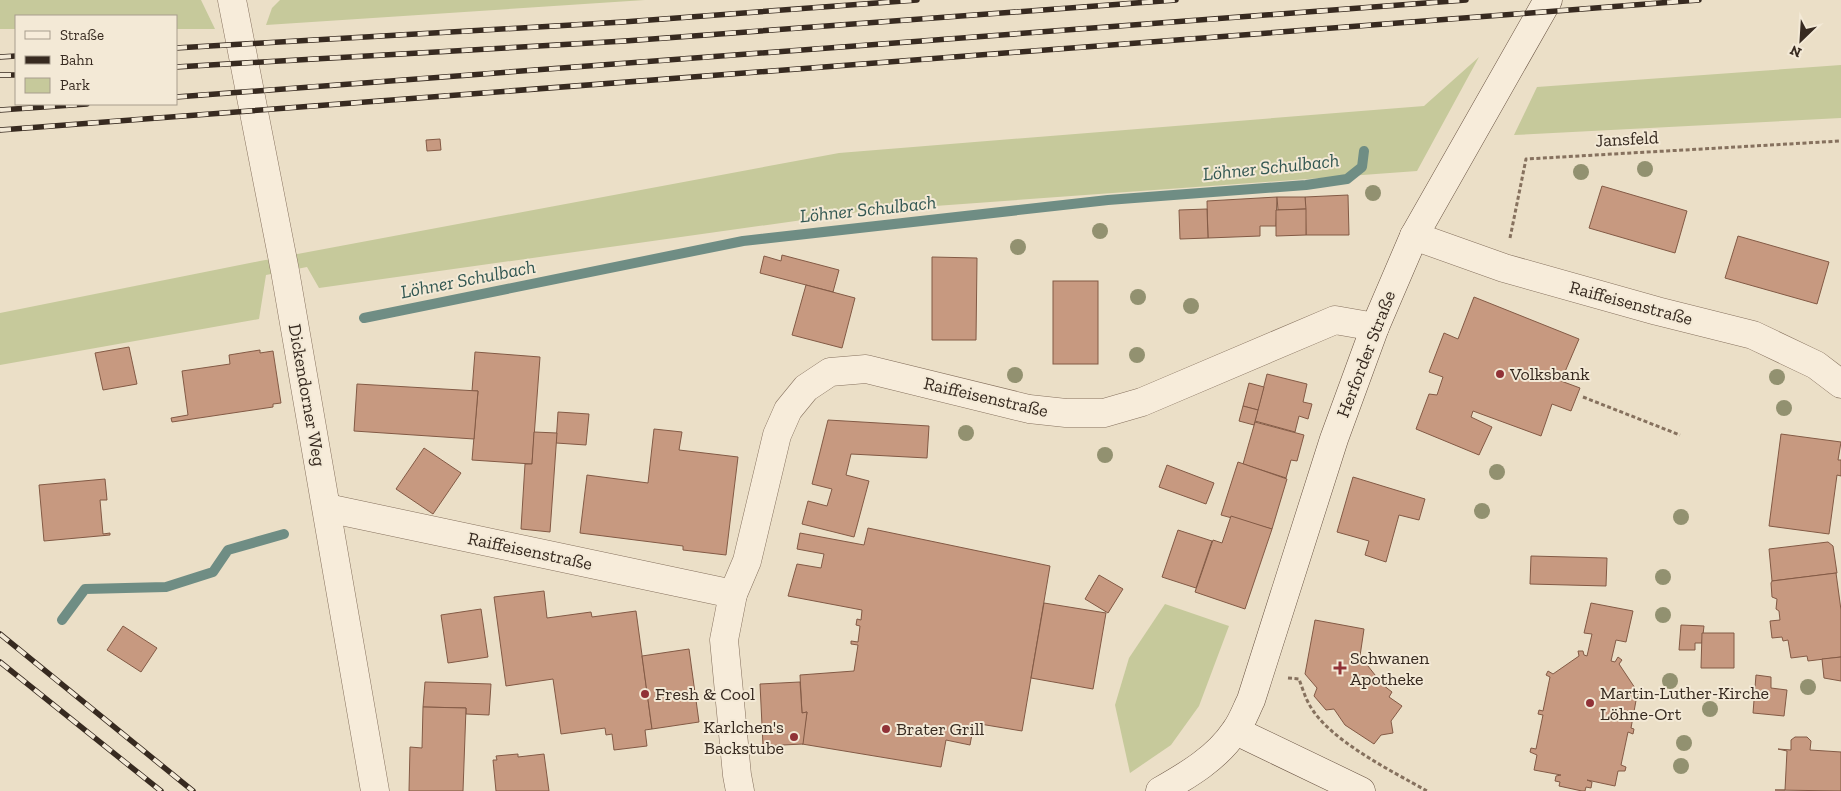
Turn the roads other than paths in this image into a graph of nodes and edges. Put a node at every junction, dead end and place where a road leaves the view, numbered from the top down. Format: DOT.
graph roads {
  1 [pos="232,0"];
  2 [pos="1548,0"];
  3 [pos="1414,236"];
  4 [pos="1375,327"];
  5 [pos="1841,384"];
  6 [pos="327,508"];
  7 [pos="733,594"];
  8 [pos="1236,731"];
  9 [pos="375,791"];
  10 [pos="740,791"];
  11 [pos="1160,791"];
  12 [pos="1361,791"];
  1 -- 6 [label="street, Dickendorner Weg"];
  2 -- 3 [label="street, Herforder Straße"];
  3 -- 4 [label="street, Herforder Straße"];
  3 -- 5 [label="street, Raiffeisenstraße"];
  4 -- 7 [label="street, Raiffeisenstraße"];
  4 -- 8 [label="street, Herforder Straße"];
  6 -- 7 [label="street, Raiffeisenstraße"];
  6 -- 9 [label="street, Dickendorner Weg"];
  7 -- 10 [label="street, Raiffeisenstraße"];
  8 -- 11 [label="street, Herforder Straße"];
  8 -- 12 [label="street"];
}
